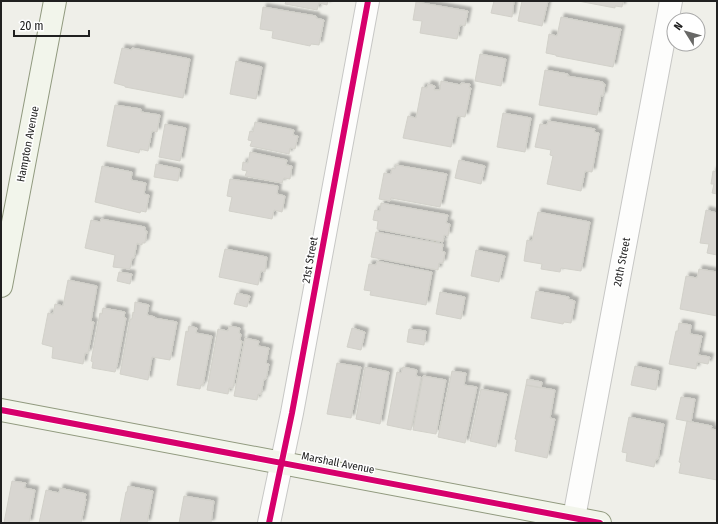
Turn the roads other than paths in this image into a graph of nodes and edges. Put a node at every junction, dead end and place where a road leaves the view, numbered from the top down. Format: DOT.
graph roads {
  1 [pos="55,1"];
  2 [pos="368,1"];
  3 [pos="672,1"];
  4 [pos="1,286"];
  5 [pos="1,410"];
  6 [pos="281,462"];
  7 [pos="573,520"];
  8 [pos="269,523"];
  9 [pos="600,523"];
  1 -- 4 [label="street, Hampton Avenue"];
  2 -- 6 [label="street, 21st Street"];
  3 -- 7 [label="street, 20th Street"];
  5 -- 6 [label="street, Marshall Avenue"];
  6 -- 7 [label="street, Marshall Avenue"];
  6 -- 8 [label="street, 21st Street"];
  7 -- 9 [label="street, Marshall Avenue"];
}
